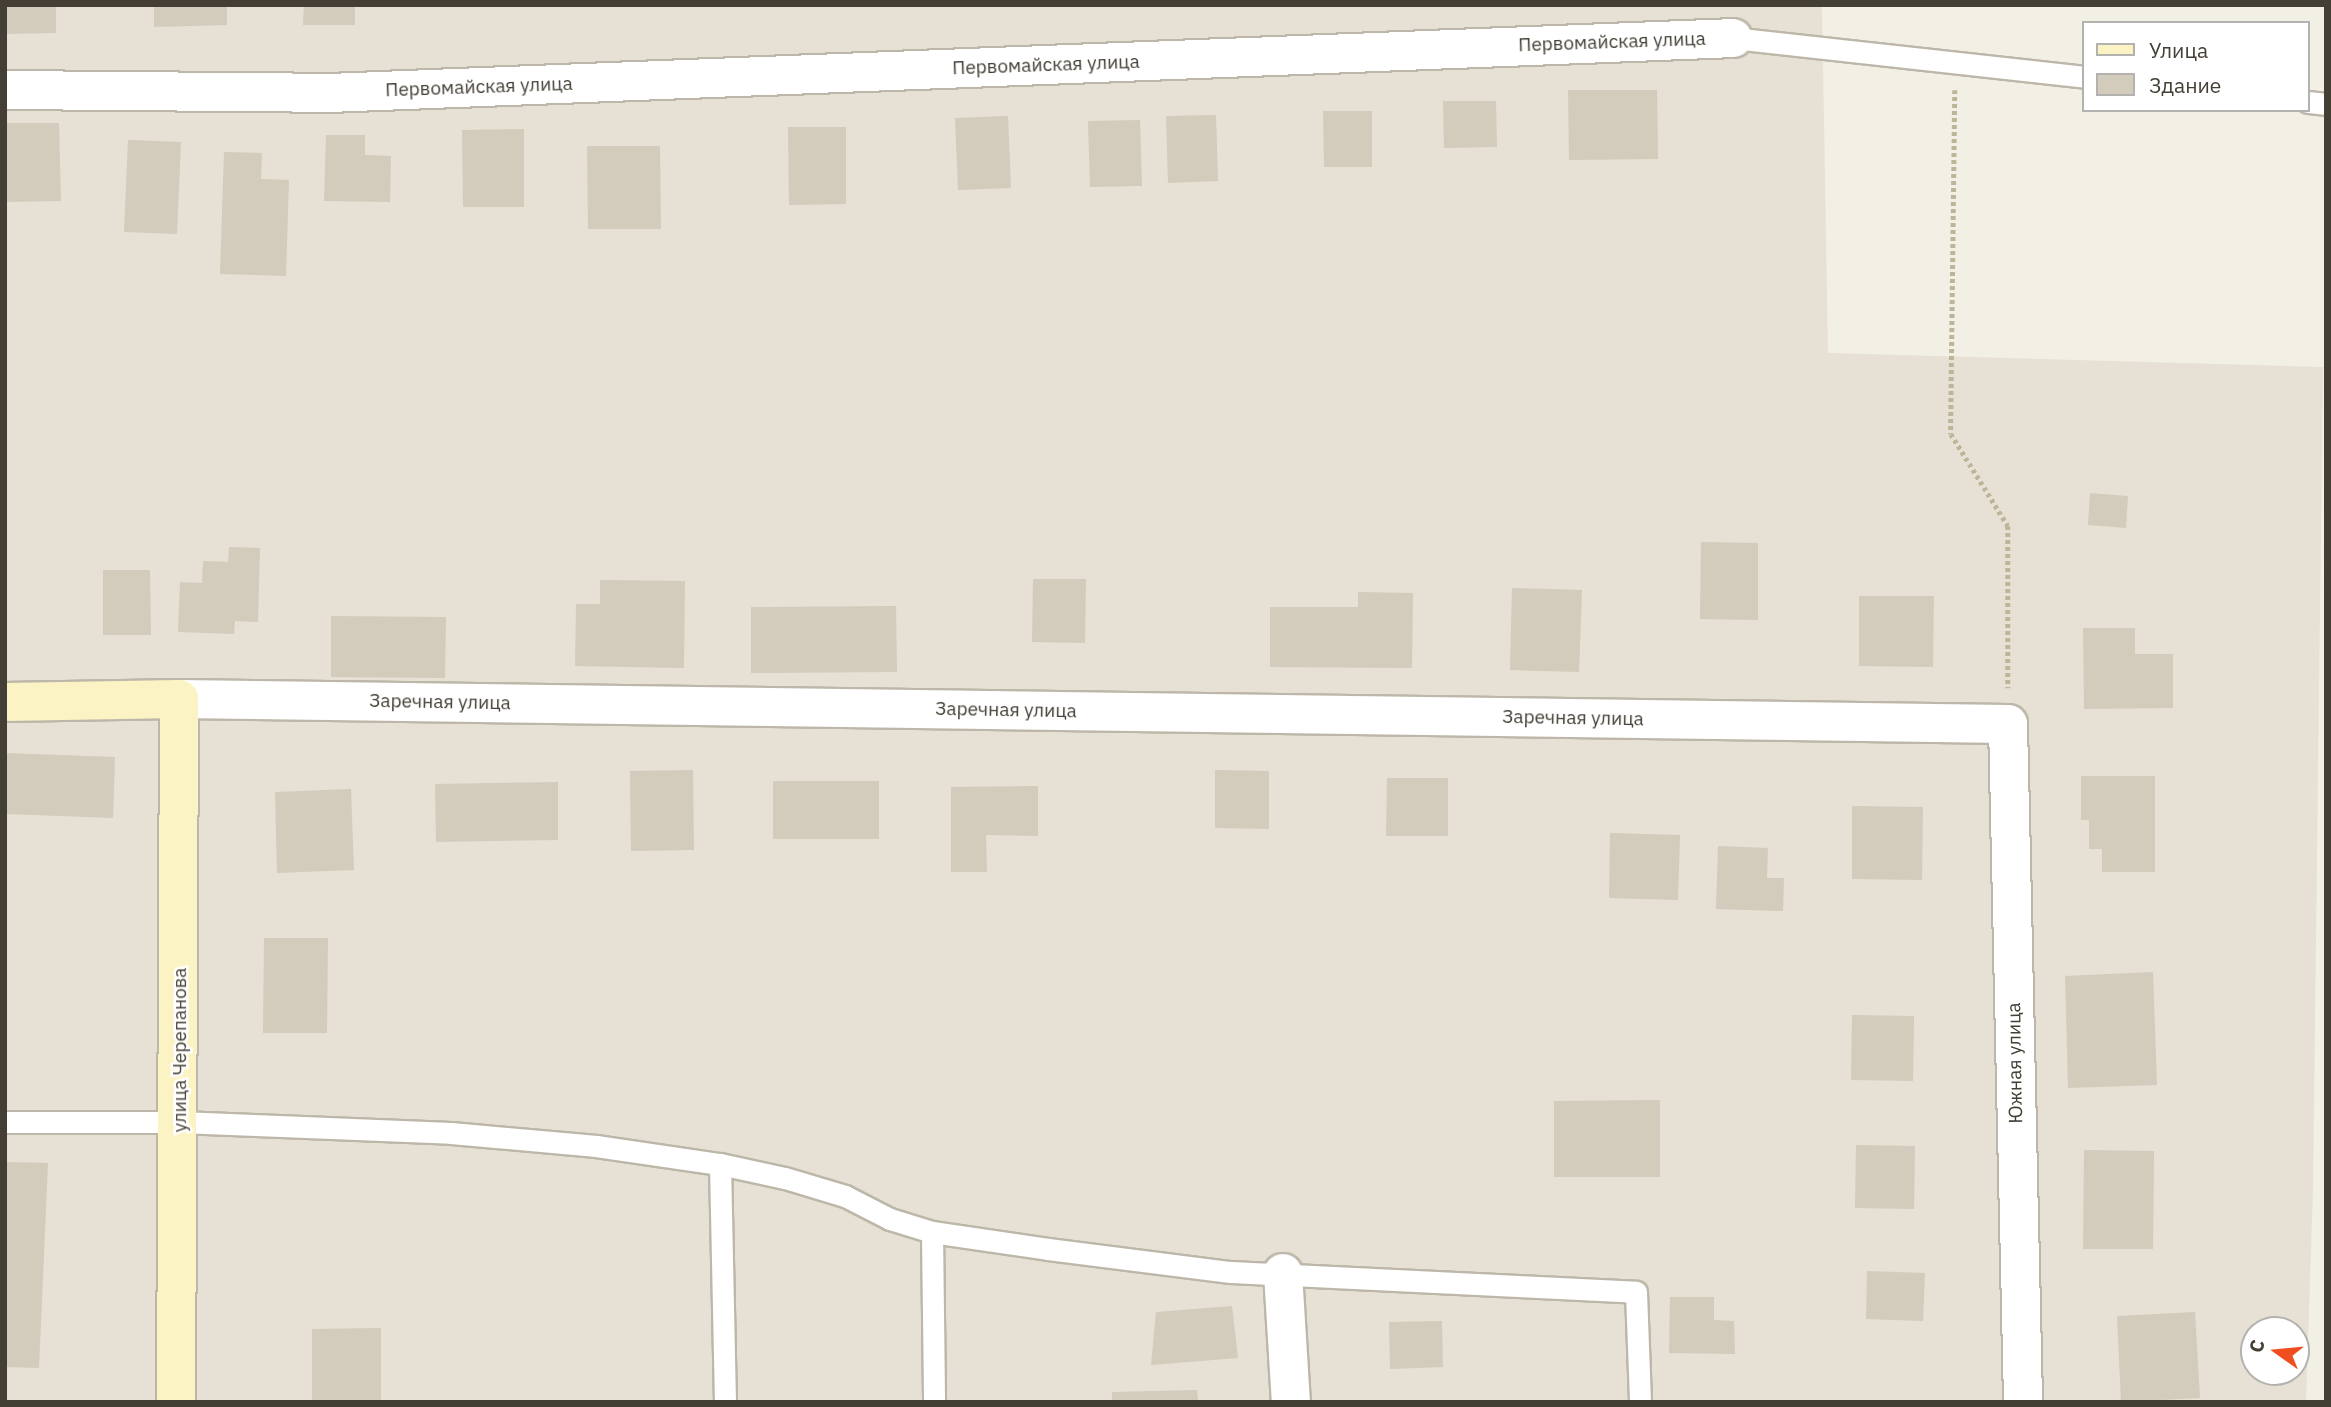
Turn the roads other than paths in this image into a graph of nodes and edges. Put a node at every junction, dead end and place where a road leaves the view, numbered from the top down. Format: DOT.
graph roads {
  1 [pos="1733,38"];
  2 [pos="2082,77"];
  3 [pos="5,90"];
  4 [pos="179,699"];
  5 [pos="5,702"];
  6 [pos="2008,724"];
  7 [pos="5,1122"];
  8 [pos="180,1122"];
  9 [pos="720,1164"];
  10 [pos="932,1232"];
  11 [pos="1283,1273"];
  12 [pos="176,1402"];
  13 [pos="725,1402"];
  14 [pos="934,1402"];
  15 [pos="1291,1402"];
  16 [pos="1640,1402"];
  17 [pos="2023,1402"];
  1 -- 2 [label="lane, Первомайская улица"];
  1 -- 3 [label="street, Первомайская улица"];
  4 -- 5 [label="main road, Заречная улица"];
  4 -- 6 [label="street, Заречная улица"];
  4 -- 8 [label="main road, улица Черепанова"];
  6 -- 17 [label="street, Южная улица"];
  7 -- 8 [label="lane"];
  8 -- 9 [label="lane"];
  8 -- 12 [label="main road, улица Черепанова"];
  9 -- 10 [label="lane"];
  9 -- 13 [label="lane"];
  10 -- 11 [label="lane"];
  10 -- 14 [label="lane"];
  11 -- 15 [label="street"];
  11 -- 16 [label="lane"];
}
